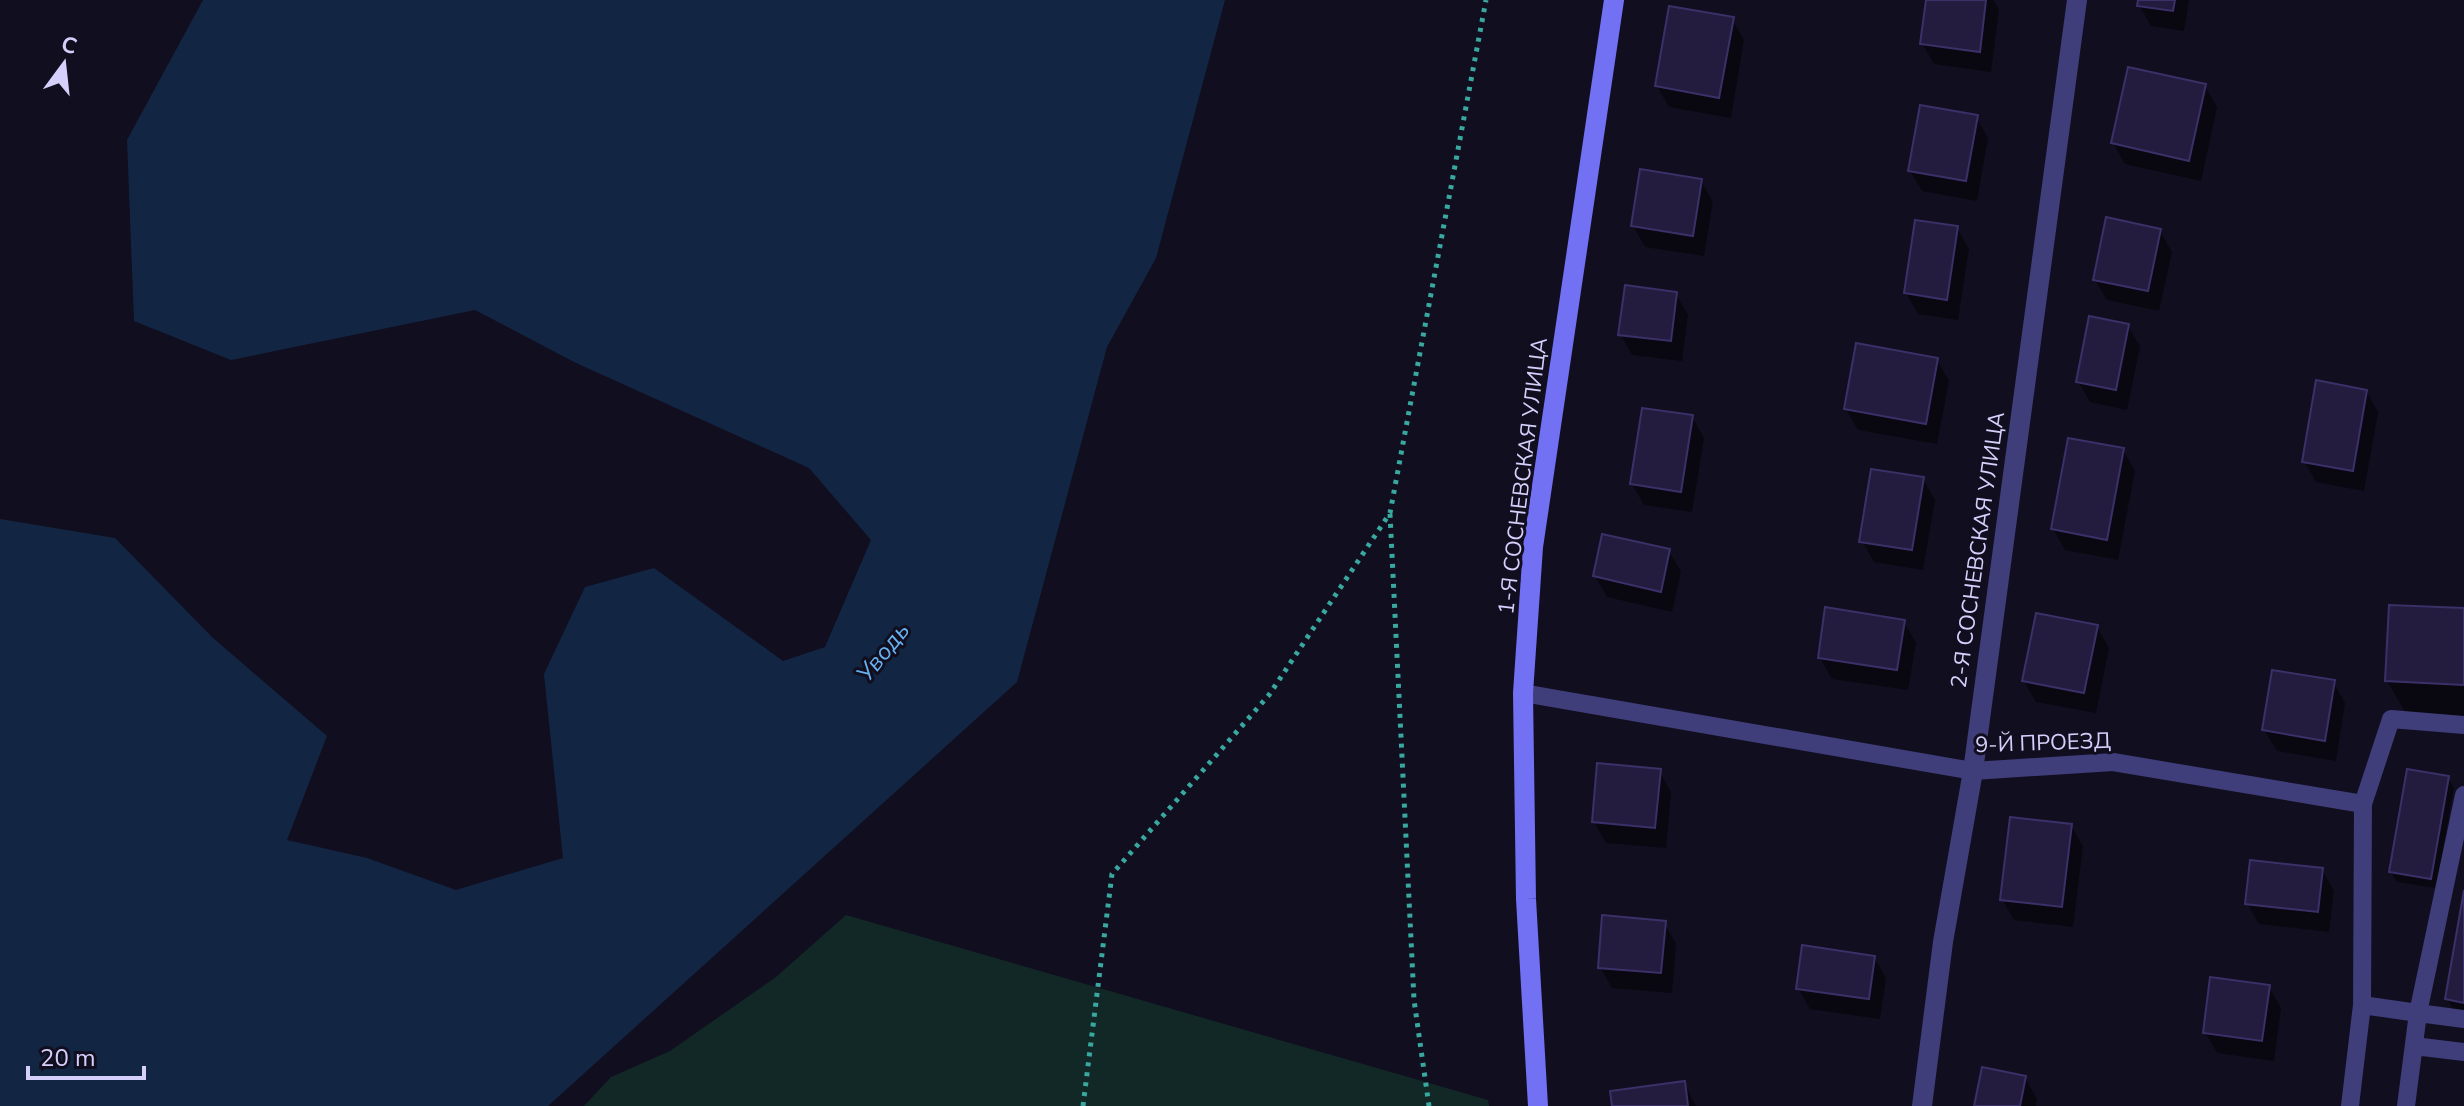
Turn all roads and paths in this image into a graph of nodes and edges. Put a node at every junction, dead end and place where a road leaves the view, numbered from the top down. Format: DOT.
graph roads {
  1 [pos="1486,0"];
  2 [pos="1614,0"];
  3 [pos="2077,0"];
  4 [pos="1390,513"];
  5 [pos="1523,693"];
  6 [pos="2464,725"];
  7 [pos="1973,771"];
  8 [pos="2464,795"];
  9 [pos="2363,804"];
  10 [pos="2362,1005"];
  11 [pos="2418,1013"];
  12 [pos="2464,1019"];
  13 [pos="2414,1046"];
  14 [pos="2464,1052"];
  15 [pos="1083,1106"];
  16 [pos="1429,1106"];
  17 [pos="1538,1106"];
  18 [pos="1922,1106"];
  19 [pos="2350,1106"];
  20 [pos="2406,1106"];
  1 -- 4 [label="path"];
  2 -- 5 [label="main road, 1-Я СОСНЕВСКАЯ УЛИЦА"];
  3 -- 7 [label="street, 2-Я СОСНЕВСКАЯ УЛИЦА"];
  4 -- 15 [label="path"];
  4 -- 16 [label="path"];
  5 -- 7 [label="lane, 9-Й ПРОЕЗД"];
  5 -- 17 [label="main road, 1-Я СОСНЕВСКАЯ УЛИЦА"];
  6 -- 9 [label="lane"];
  7 -- 9 [label="lane, 9-Й ПРОЕЗД"];
  7 -- 18 [label="street, 2-Я СОСНЕВСКАЯ УЛИЦА"];
  8 -- 11 [label="lane"];
  9 -- 10 [label="lane"];
  10 -- 11 [label="lane"];
  10 -- 19 [label="lane"];
  11 -- 12 [label="lane"];
  11 -- 13 [label="lane"];
  13 -- 14 [label="lane"];
  13 -- 20 [label="lane"];
}
